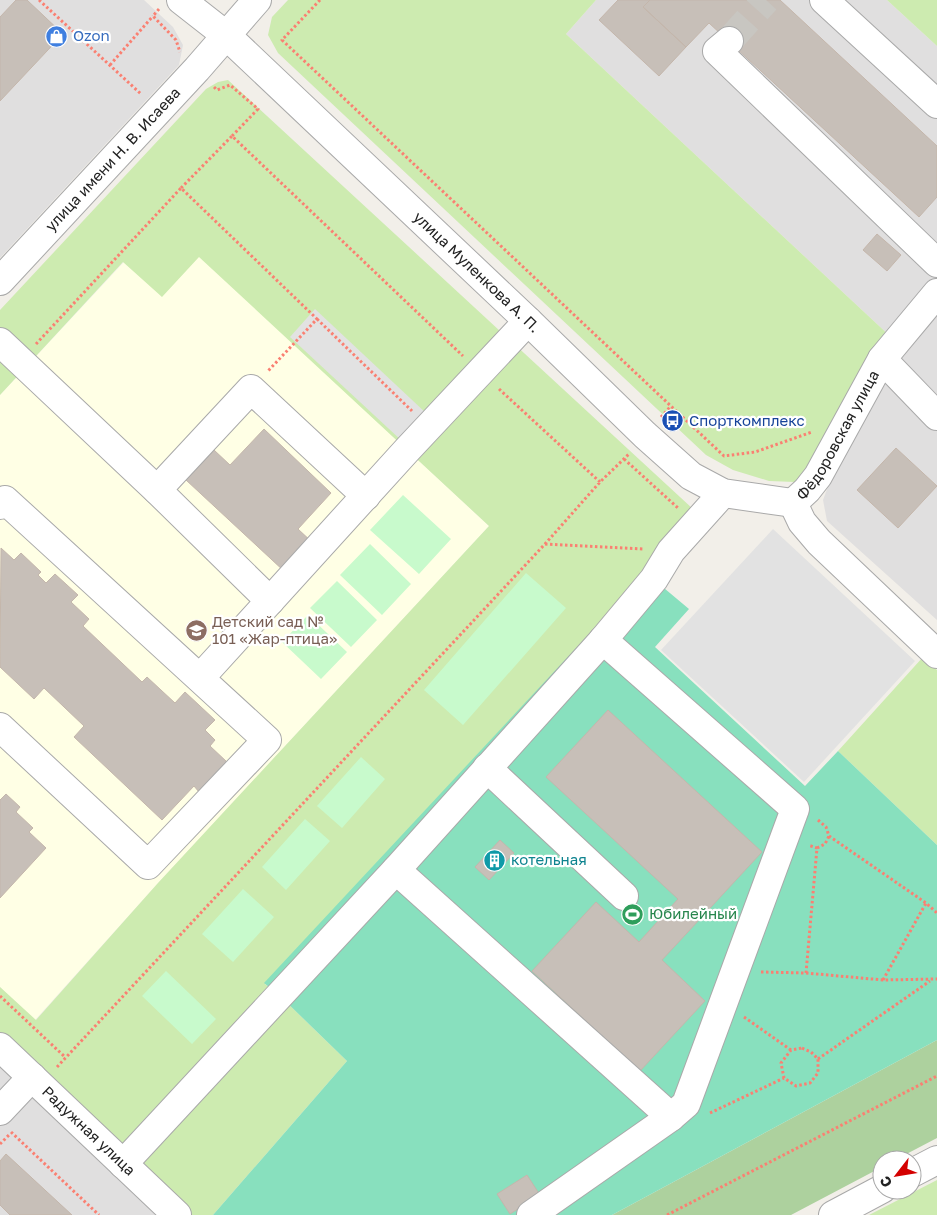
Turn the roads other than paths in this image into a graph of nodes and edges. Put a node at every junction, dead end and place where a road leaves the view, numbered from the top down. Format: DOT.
graph roads {
  1 [pos="181,0"];
  2 [pos="257,0"];
  3 [pos="824,0"];
  4 [pos="227,36"];
  5 [pos="729,40"];
  6 [pos="937,104"];
  7 [pos="937,263"];
  8 [pos="0,282"];
  9 [pos="937,293"];
  10 [pos="528,321"];
  11 [pos="0,342"];
  12 [pos="882,359"];
  13 [pos="937,416"];
  14 [pos="157,490"];
  15 [pos="723,493"];
  16 [pos="366,496"];
  17 [pos="793,503"];
  18 [pos="0,506"];
  19 [pos="270,601"];
  20 [pos="603,640"];
  21 [pos="937,654"];
  22 [pos="200,678"];
  23 [pos="0,727"];
  24 [pos="487,768"];
  25 [pos="396,870"];
  26 [pos="624,896"];
  27 [pos="0,1047"];
  28 [pos="32,1077"];
  29 [pos="671,1117"];
  30 [pos="6,1123"];
  31 [pos="937,1160"];
  32 [pos="124,1164"];
  33 [pos="922,1168"];
  34 [pos="872,1194"];
  35 [pos="177,1215"];
  36 [pos="530,1215"];
  37 [pos="833,1215"];
  1 -- 4 [label="street, улица Муленкова А. П."];
  2 -- 4 [label="street, улица имени Н. В. Исаева"];
  3 -- 6 [label="street"];
  4 -- 8 [label="street, улица имени Н. В. Исаева"];
  4 -- 10 [label="street, улица Муленкова А. П."];
  5 -- 7 [label="street"];
  9 -- 12 [label="street, Фёдоровская улица"];
  10 -- 15 [label="street, улица Муленкова А. П."];
  10 -- 16 [label="street"];
  11 -- 14 [label="street"];
  12 -- 13 [label="street"];
  12 -- 17 [label="street, Фёдоровская улица"];
  14 -- 16 [label="street"];
  14 -- 19 [label="street"];
  15 -- 17 [label="street, улица Муленкова А. П."];
  15 -- 20 [label="street"];
  16 -- 19 [label="street"];
  17 -- 21 [label="street, Фёдоровская улица"];
  18 -- 22 [label="street"];
  19 -- 22 [label="street"];
  20 -- 24 [label="street"];
  20 -- 29 [label="street"];
  22 -- 23 [label="street"];
  24 -- 25 [label="street"];
  24 -- 26 [label="street"];
  25 -- 29 [label="street"];
  25 -- 32 [label="street"];
  27 -- 28 [label="street, Радужная улица"];
  28 -- 30 [label="street"];
  28 -- 32 [label="street, Радужная улица"];
  29 -- 36 [label="street"];
  31 -- 33 [label="street"];
  32 -- 35 [label="street, Радужная улица"];
  34 -- 37 [label="street"];
}
